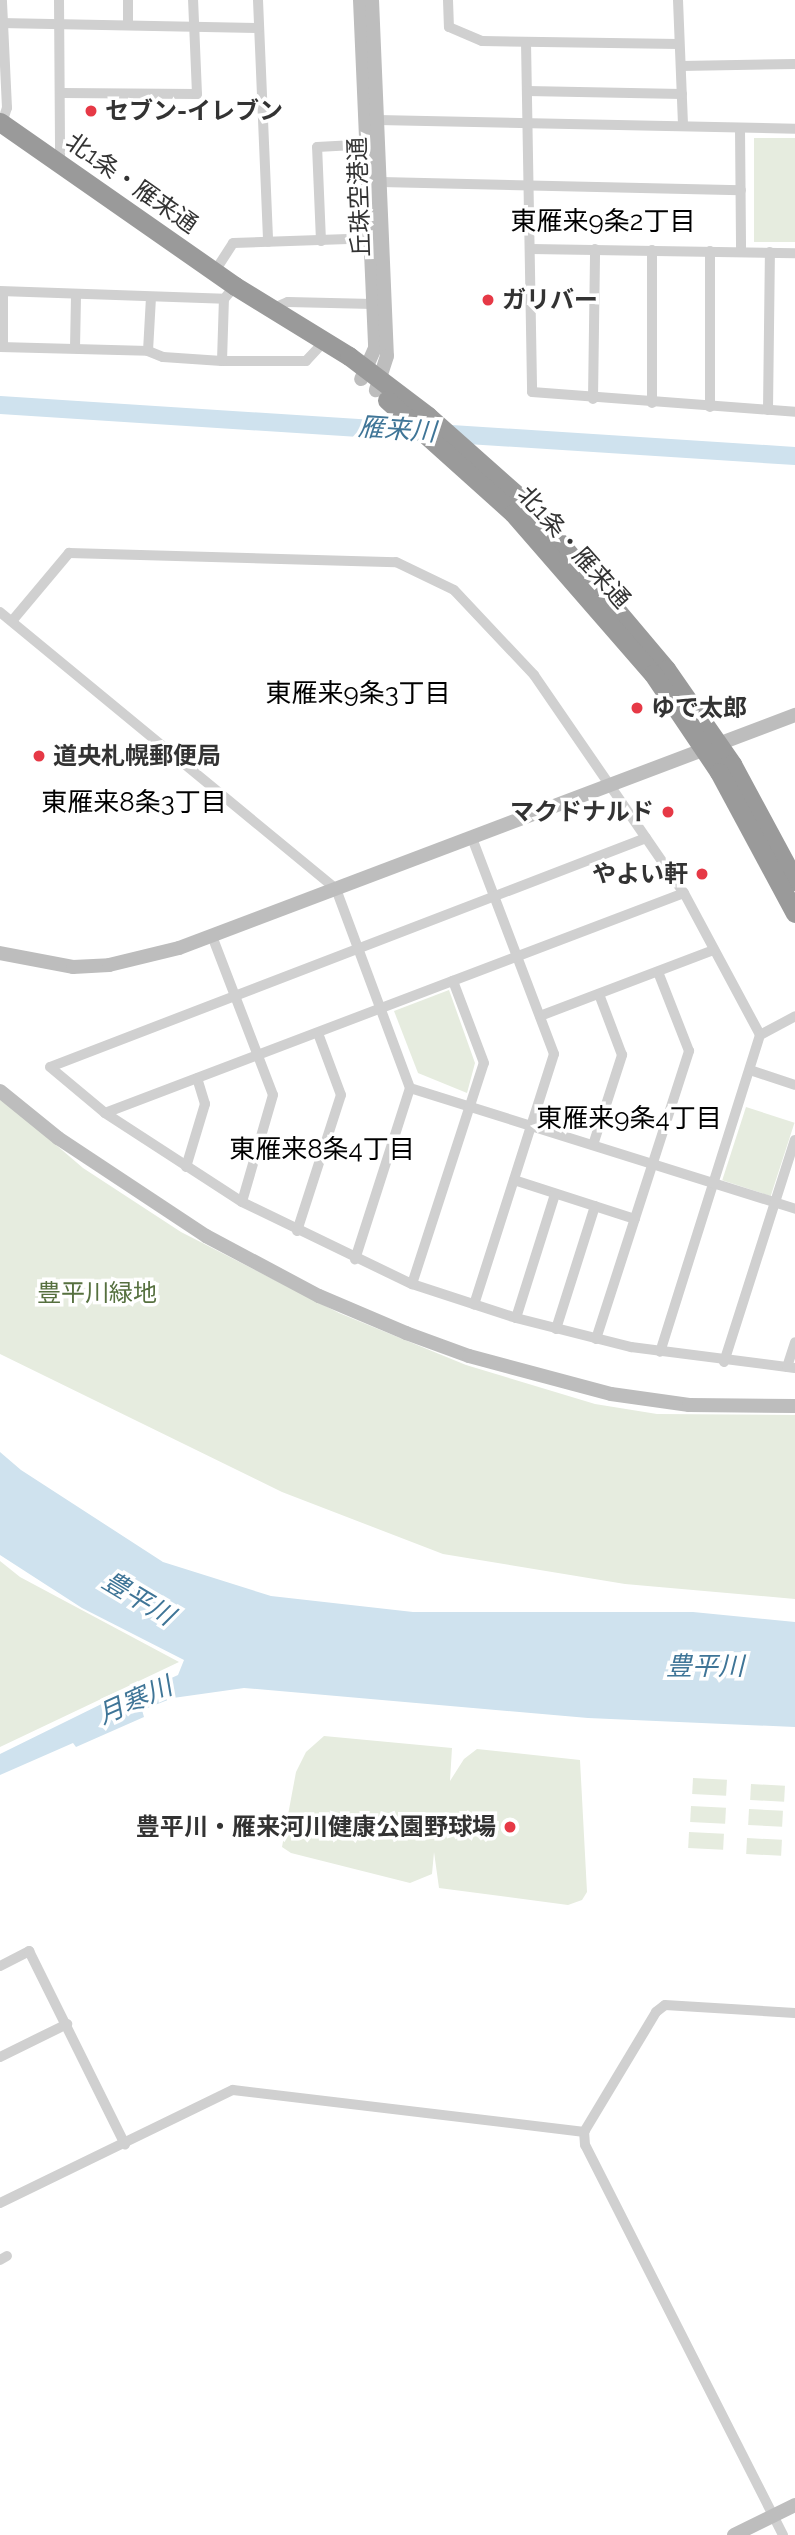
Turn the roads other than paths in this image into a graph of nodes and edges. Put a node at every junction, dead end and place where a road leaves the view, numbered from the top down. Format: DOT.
graph roads {
  1 [pos="2,0"];
  2 [pos="59,0"];
  3 [pos="128,0"];
  4 [pos="193,0"];
  5 [pos="258,0"];
  6 [pos="360,0"];
  7 [pos="372,0"];
  8 [pos="448,0"];
  9 [pos="678,0"];
  10 [pos="2,23"];
  11 [pos="59,24"];
  12 [pos="128,25"];
  13 [pos="194,28"];
  14 [pos="259,28"];
  15 [pos="526,42"];
  16 [pos="679,44"];
  17 [pos="795,64"];
  18 [pos="681,66"];
  19 [pos="527,91"];
  20 [pos="62,93"];
  21 [pos="681,94"];
  22 [pos="378,120"];
  23 [pos="1,123"];
  24 [pos="528,124"];
  25 [pos="683,126"];
  26 [pos="740,128"];
  27 [pos="795,129"];
  28 [pos="373,144"];
  29 [pos="60,163"];
  30 [pos="381,182"];
  31 [pos="530,186"];
  32 [pos="741,190"];
  33 [pos="377,239"];
  34 [pos="321,241"];
  35 [pos="268,242"];
  36 [pos="531,249"];
  37 [pos="595,249"];
  38 [pos="652,250"];
  39 [pos="710,251"];
  40 [pos="741,252"];
  41 [pos="769,252"];
  42 [pos="795,253"];
  43 [pos="215,271"];
  44 [pos="1,292"];
  45 [pos="230,292"];
  46 [pos="76,296"];
  47 [pos="151,297"];
  48 [pos="373,304"];
  49 [pos="276,307"];
  50 [pos="1,347"];
  51 [pos="75,348"];
  52 [pos="318,348"];
  53 [pos="148,351"];
  54 [pos="222,361"];
  55 [pos="371,380"];
  56 [pos="593,399"];
  57 [pos="652,403"];
  58 [pos="710,407"];
  59 [pos="768,410"];
  60 [pos="795,412"];
  61 [pos="0,612"];
  62 [pos="12,621"];
  63 [pos="795,715"];
  64 [pos="710,747"];
  65 [pos="610,785"];
  66 [pos="472,838"];
  67 [pos="646,838"];
  68 [pos="795,881"];
  69 [pos="336,889"];
  70 [pos="684,893"];
  71 [pos="494,895"];
  72 [pos="795,913"];
  73 [pos="212,936"];
  74 [pos="358,948"];
  75 [pos="714,950"];
  76 [pos="0,953"];
  77 [pos="517,957"];
  78 [pos="658,972"];
  79 [pos="453,981"];
  80 [pos="235,994"];
  81 [pos="599,994"];
  82 [pos="381,1009"];
  83 [pos="540,1016"];
  84 [pos="795,1016"];
  85 [pos="318,1033"];
  86 [pos="760,1035"];
  87 [pos="257,1055"];
  88 [pos="750,1070"];
  89 [pos="197,1078"];
  90 [pos="795,1085"];
  91 [pos="410,1088"];
  92 [pos="0,1091"];
  93 [pos="470,1105"];
  94 [pos="105,1113"];
  95 [pos="531,1125"];
  96 [pos="795,1140"];
  97 [pos="593,1145"];
  98 [pos="652,1163"];
  99 [pos="186,1167"];
  100 [pos="514,1180"];
  101 [pos="713,1183"];
  102 [pos="555,1194"];
  103 [pos="242,1202"];
  104 [pos="775,1203"];
  105 [pos="595,1206"];
  106 [pos="795,1209"];
  107 [pos="635,1219"];
  108 [pos="297,1231"];
  109 [pos="355,1259"];
  110 [pos="412,1284"];
  111 [pos="474,1305"];
  112 [pos="516,1318"];
  113 [pos="556,1329"];
  114 [pos="596,1339"];
  115 [pos="795,1342"];
  116 [pos="660,1352"];
  117 [pos="724,1362"];
  118 [pos="791,1368"];
  119 [pos="795,1406"];
  120 [pos="0,1966"];
  121 [pos="795,2013"];
  122 [pos="67,2024"];
  123 [pos="0,2057"];
  124 [pos="583,2132"];
  125 [pos="125,2144"];
  126 [pos="0,2203"];
  127 [pos="795,2505"];
  128 [pos="778,2525"];
  129 [pos="734,2535"];
  1 -- 10 [label="street"];
  2 -- 11 [label="street"];
  3 -- 12 [label="street"];
  4 -- 13 [label="street"];
  5 -- 14 [label="street"];
  6 -- 28 [label="street, 丘珠空港通"];
  7 -- 22 [label="street, 丘珠空港通"];
  8 -- 15 [label="street"];
  9 -- 16 [label="street"];
  10 -- 11 [label="street"];
  10 -- 23 [label="street"];
  11 -- 12 [label="street"];
  11 -- 20 [label="street"];
  12 -- 13 [label="street"];
  13 -- 14 [label="street"];
  13 -- 20 [label="street"];
  14 -- 35 [label="street"];
  15 -- 16 [label="street"];
  15 -- 19 [label="street"];
  16 -- 18 [label="street"];
  17 -- 18 [label="street"];
  18 -- 21 [label="street"];
  19 -- 21 [label="street"];
  19 -- 24 [label="street"];
  20 -- 29 [label="street"];
  21 -- 25 [label="street"];
  22 -- 24 [label="street"];
  22 -- 28 [label="street, 丘珠空港通"];
  23 -- 29 [label="highway, 北1条・雁来通"];
  24 -- 25 [label="street"];
  24 -- 31 [label="street"];
  25 -- 26 [label="street"];
  26 -- 27 [label="street"];
  26 -- 32 [label="street"];
  28 -- 30 [label="street, 丘珠空港通"];
  28 -- 33 [label="street, 丘珠空港通"];
  28 -- 34 [label="street"];
  29 -- 43 [label="highway, 北1条・雁来通"];
  30 -- 31 [label="street"];
  30 -- 33 [label="street, 丘珠空港通"];
  31 -- 32 [label="street"];
  31 -- 36 [label="street"];
  32 -- 40 [label="street"];
  33 -- 34 [label="street"];
  33 -- 48 [label="street, 丘珠空港通"];
  33 -- 55 [label="street, 丘珠空港通"];
  34 -- 35 [label="street"];
  35 -- 43 [label="street"];
  36 -- 37 [label="street"];
  36 -- 56 [label="street"];
  37 -- 38 [label="street"];
  37 -- 56 [label="street"];
  38 -- 39 [label="street"];
  38 -- 57 [label="street"];
  39 -- 40 [label="street"];
  39 -- 58 [label="street"];
  40 -- 41 [label="street"];
  41 -- 42 [label="street"];
  41 -- 59 [label="street"];
  43 -- 45 [label="highway, 北1条・雁来通"];
  44 -- 46 [label="street"];
  44 -- 50 [label="street"];
  45 -- 47 [label="street"];
  45 -- 49 [label="highway, 北1条・雁来通"];
  45 -- 52 [label="highway, 北1条・雁来通"];
  45 -- 54 [label="street"];
  46 -- 47 [label="street"];
  46 -- 51 [label="street"];
  47 -- 53 [label="street"];
  48 -- 49 [label="street"];
  48 -- 55 [label="street, 丘珠空港通"];
  49 -- 55 [label="highway, 北1条・雁来通"];
  50 -- 51 [label="street"];
  51 -- 53 [label="street"];
  52 -- 54 [label="street"];
  52 -- 55 [label="highway, 北1条・雁来通"];
  53 -- 54 [label="street"];
  55 -- 64 [label="highway, 北1条・雁来通"];
  55 -- 64 [label="highway, 北1条・雁来通"];
  56 -- 57 [label="street"];
  57 -- 58 [label="street"];
  58 -- 59 [label="street"];
  59 -- 60 [label="street"];
  61 -- 62 [label="street"];
  62 -- 65 [label="street"];
  62 -- 69 [label="street"];
  63 -- 64 [label="street"];
  64 -- 65 [label="street"];
  64 -- 68 [label="highway, 北1条・雁来通"];
  64 -- 72 [label="highway, 北1条・雁来通"];
  65 -- 66 [label="street"];
  65 -- 67 [label="street"];
  66 -- 69 [label="street"];
  66 -- 71 [label="street"];
  67 -- 70 [label="street"];
  67 -- 71 [label="street"];
  69 -- 73 [label="street"];
  69 -- 74 [label="street"];
  70 -- 75 [label="street"];
  70 -- 77 [label="street"];
  71 -- 74 [label="street"];
  71 -- 77 [label="street"];
  73 -- 76 [label="street"];
  73 -- 80 [label="street"];
  74 -- 80 [label="street"];
  74 -- 82 [label="street"];
  75 -- 78 [label="street"];
  75 -- 86 [label="street"];
  77 -- 79 [label="street"];
  77 -- 83 [label="street"];
  78 -- 81 [label="street"];
  78 -- 98 [label="street"];
  79 -- 82 [label="street"];
  79 -- 93 [label="street"];
  80 -- 87 [label="street"];
  80 -- 94 [label="street"];
  81 -- 83 [label="street"];
  81 -- 97 [label="street"];
  82 -- 85 [label="street"];
  82 -- 91 [label="street"];
  83 -- 95 [label="street"];
  84 -- 86 [label="street"];
  85 -- 87 [label="street"];
  85 -- 108 [label="street"];
  86 -- 88 [label="street"];
  87 -- 89 [label="street"];
  87 -- 103 [label="street"];
  88 -- 90 [label="street"];
  88 -- 101 [label="street"];
  89 -- 94 [label="street"];
  89 -- 99 [label="street"];
  91 -- 93 [label="street"];
  91 -- 109 [label="street"];
  92 -- 119 [label="street"];
  93 -- 95 [label="street"];
  93 -- 110 [label="street"];
  94 -- 99 [label="street"];
  95 -- 97 [label="street"];
  95 -- 100 [label="street"];
  96 -- 104 [label="street"];
  97 -- 98 [label="street"];
  98 -- 101 [label="street"];
  98 -- 107 [label="street"];
  99 -- 103 [label="street"];
  100 -- 102 [label="street"];
  100 -- 111 [label="street"];
  101 -- 104 [label="street"];
  101 -- 116 [label="street"];
  102 -- 105 [label="street"];
  102 -- 112 [label="street"];
  103 -- 108 [label="street"];
  104 -- 106 [label="street"];
  104 -- 117 [label="street"];
  105 -- 107 [label="street"];
  105 -- 113 [label="street"];
  107 -- 114 [label="street"];
  108 -- 109 [label="street"];
  109 -- 110 [label="street"];
  110 -- 111 [label="street"];
  111 -- 112 [label="street"];
  112 -- 113 [label="street"];
  113 -- 114 [label="street"];
  114 -- 116 [label="street"];
  115 -- 118 [label="street"];
  116 -- 117 [label="street"];
  117 -- 118 [label="street"];
  120 -- 122 [label="street"];
  121 -- 124 [label="street"];
  122 -- 123 [label="street"];
  122 -- 125 [label="street"];
  124 -- 125 [label="street"];
  124 -- 128 [label="street"];
  125 -- 126 [label="street"];
  127 -- 128 [label="street"];
  128 -- 129 [label="street"];
}
